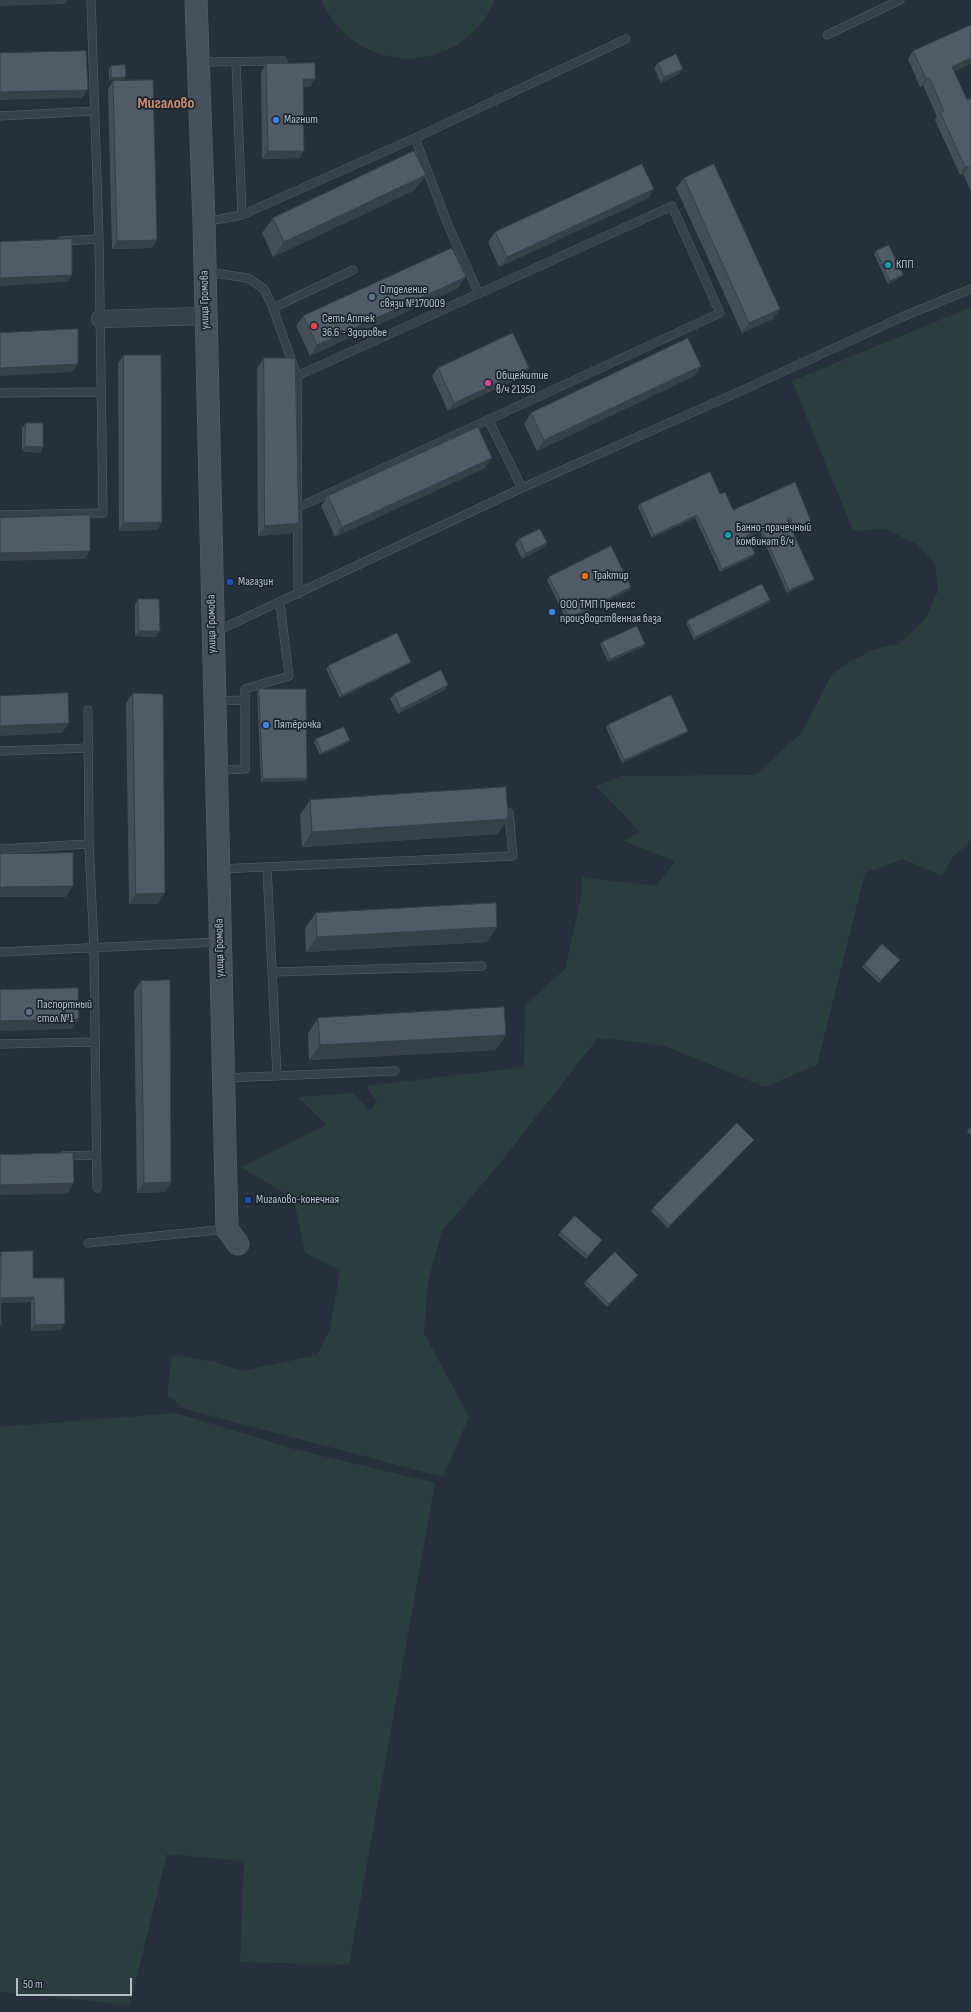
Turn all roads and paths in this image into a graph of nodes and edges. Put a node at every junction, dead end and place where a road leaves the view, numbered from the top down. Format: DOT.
graph roads {
  1 [pos="91,0"];
  2 [pos="196,0"];
  3 [pos="900,0"];
  4 [pos="827,35"];
  5 [pos="626,39"];
  6 [pos="283,61"];
  7 [pos="198,62"];
  8 [pos="236,62"];
  9 [pos="94,111"];
  10 [pos="0,116"];
  11 [pos="415,138"];
  12 [pos="242,215"];
  13 [pos="204,222"];
  14 [pos="99,239"];
  15 [pos="53,241"];
  16 [pos="353,270"];
  17 [pos="204,272"];
  18 [pos="971,289"];
  19 [pos="479,294"];
  20 [pos="273,308"];
  21 [pos="205,316"];
  22 [pos="100,318"];
  23 [pos="297,376"];
  24 [pos="101,392"];
  25 [pos="0,394"];
  26 [pos="488,419"];
  27 [pos="522,488"];
  28 [pos="299,507"];
  29 [pos="0,515"];
  30 [pos="298,594"];
  31 [pos="280,603"];
  32 [pos="212,634"];
  33 [pos="245,700"];
  34 [pos="214,701"];
  35 [pos="88,710"];
  36 [pos="89,748"];
  37 [pos="0,751"];
  38 [pos="216,770"];
  39 [pos="509,813"];
  40 [pos="89,844"];
  41 [pos="0,849"];
  42 [pos="267,867"];
  43 [pos="218,869"];
  44 [pos="220,942"];
  45 [pos="94,948"];
  46 [pos="0,952"];
  47 [pos="482,966"];
  48 [pos="272,972"];
  49 [pos="96,1042"];
  50 [pos="0,1044"];
  51 [pos="395,1071"];
  52 [pos="277,1075"];
  53 [pos="223,1078"];
  54 [pos="96,1155"];
  55 [pos="56,1156"];
  56 [pos="97,1188"];
  57 [pos="232,1236"];
  58 [pos="88,1243"];
  1 -- 9 [label="lane"];
  2 -- 7 [label="street, улица Громова"];
  3 -- 4 [label="lane"];
  5 -- 11 [label="lane"];
  6 -- 8 [label="lane"];
  7 -- 8 [label="lane"];
  7 -- 13 [label="street, улица Громова"];
  8 -- 12 [label="lane"];
  9 -- 10 [label="lane"];
  9 -- 14 [label="lane"];
  11 -- 12 [label="lane"];
  11 -- 19 [label="lane"];
  12 -- 13 [label="lane"];
  13 -- 17 [label="street, улица Громова"];
  14 -- 15 [label="lane"];
  14 -- 22 [label="lane"];
  16 -- 20 [label="lane"];
  17 -- 20 [label="lane"];
  17 -- 21 [label="street, улица Громова"];
  18 -- 27 [label="lane"];
  19 -- 23 [label="lane"];
  19 -- 26 [label="lane"];
  20 -- 23 [label="lane"];
  21 -- 22 [label="street"];
  21 -- 32 [label="street, улица Громова"];
  22 -- 24 [label="lane"];
  23 -- 28 [label="lane"];
  24 -- 25 [label="lane"];
  24 -- 29 [label="lane"];
  26 -- 27 [label="lane"];
  26 -- 28 [label="lane"];
  27 -- 30 [label="lane"];
  28 -- 30 [label="lane"];
  30 -- 31 [label="lane"];
  31 -- 32 [label="lane"];
  31 -- 33 [label="lane"];
  32 -- 34 [label="street, улица Громова"];
  33 -- 34 [label="lane"];
  33 -- 38 [label="lane"];
  34 -- 38 [label="street, улица Громова"];
  35 -- 36 [label="lane"];
  36 -- 37 [label="lane"];
  36 -- 40 [label="lane"];
  38 -- 43 [label="street, улица Громова"];
  39 -- 42 [label="lane"];
  40 -- 41 [label="lane"];
  40 -- 45 [label="lane"];
  42 -- 43 [label="lane"];
  42 -- 48 [label="lane"];
  43 -- 44 [label="street, улица Громова"];
  44 -- 45 [label="lane"];
  44 -- 53 [label="street, улица Громова"];
  45 -- 46 [label="lane"];
  45 -- 49 [label="lane"];
  47 -- 48 [label="lane"];
  48 -- 52 [label="lane"];
  49 -- 50 [label="lane"];
  49 -- 54 [label="lane"];
  51 -- 52 [label="lane"];
  52 -- 53 [label="lane"];
  53 -- 57 [label="street, улица Громова"];
  54 -- 55 [label="lane"];
  54 -- 56 [label="lane"];
  57 -- 58 [label="lane"];
}
